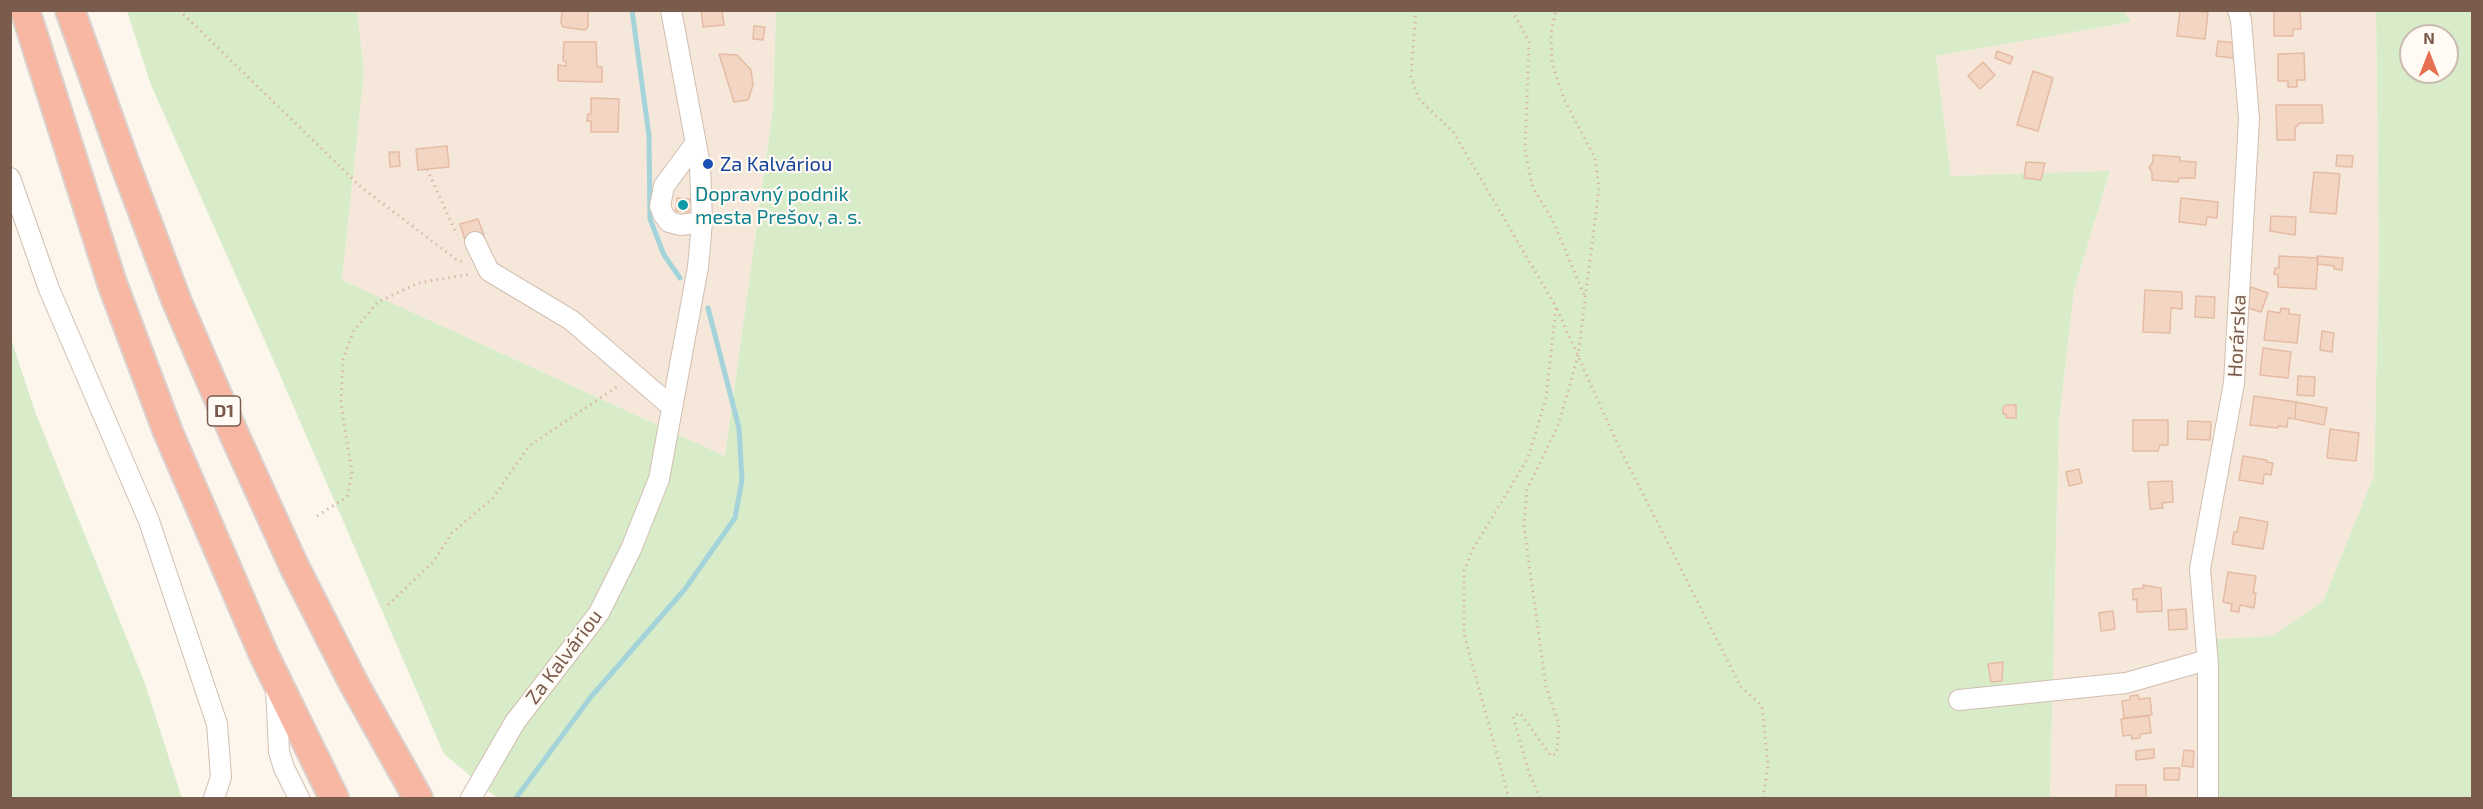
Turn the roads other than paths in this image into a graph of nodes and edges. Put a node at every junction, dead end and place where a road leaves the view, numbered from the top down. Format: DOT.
graph roads {
  1 [pos="25,10"];
  2 [pos="70,10"];
  3 [pos="671,10"];
  4 [pos="2238,10"];
  5 [pos="695,144"];
  6 [pos="10,178"];
  7 [pos="702,222"];
  8 [pos="475,242"];
  9 [pos="672,407"];
  10 [pos="2207,660"];
  11 [pos="276,682"];
  12 [pos="1959,700"];
  13 [pos="416,796"];
  14 [pos="214,798"];
  15 [pos="299,798"];
  16 [pos="334,798"];
  17 [pos="471,798"];
  18 [pos="2208,798"];
  1 -- 11 [label="highway"];
  2 -- 13 [label="highway, D1"];
  3 -- 5 [label="street, Za Kalváriou"];
  4 -- 10 [label="street, Horárska"];
  5 -- 7 [label="street, Za Kalváriou"];
  5 -- 7 [label="street"];
  6 -- 14 [label="street"];
  7 -- 9 [label="street, Za Kalváriou"];
  8 -- 9 [label="street"];
  9 -- 17 [label="street, Za Kalváriou"];
  10 -- 12 [label="street"];
  10 -- 18 [label="street, Horárska"];
  11 -- 15 [label="street"];
  11 -- 16 [label="highway"];
}
